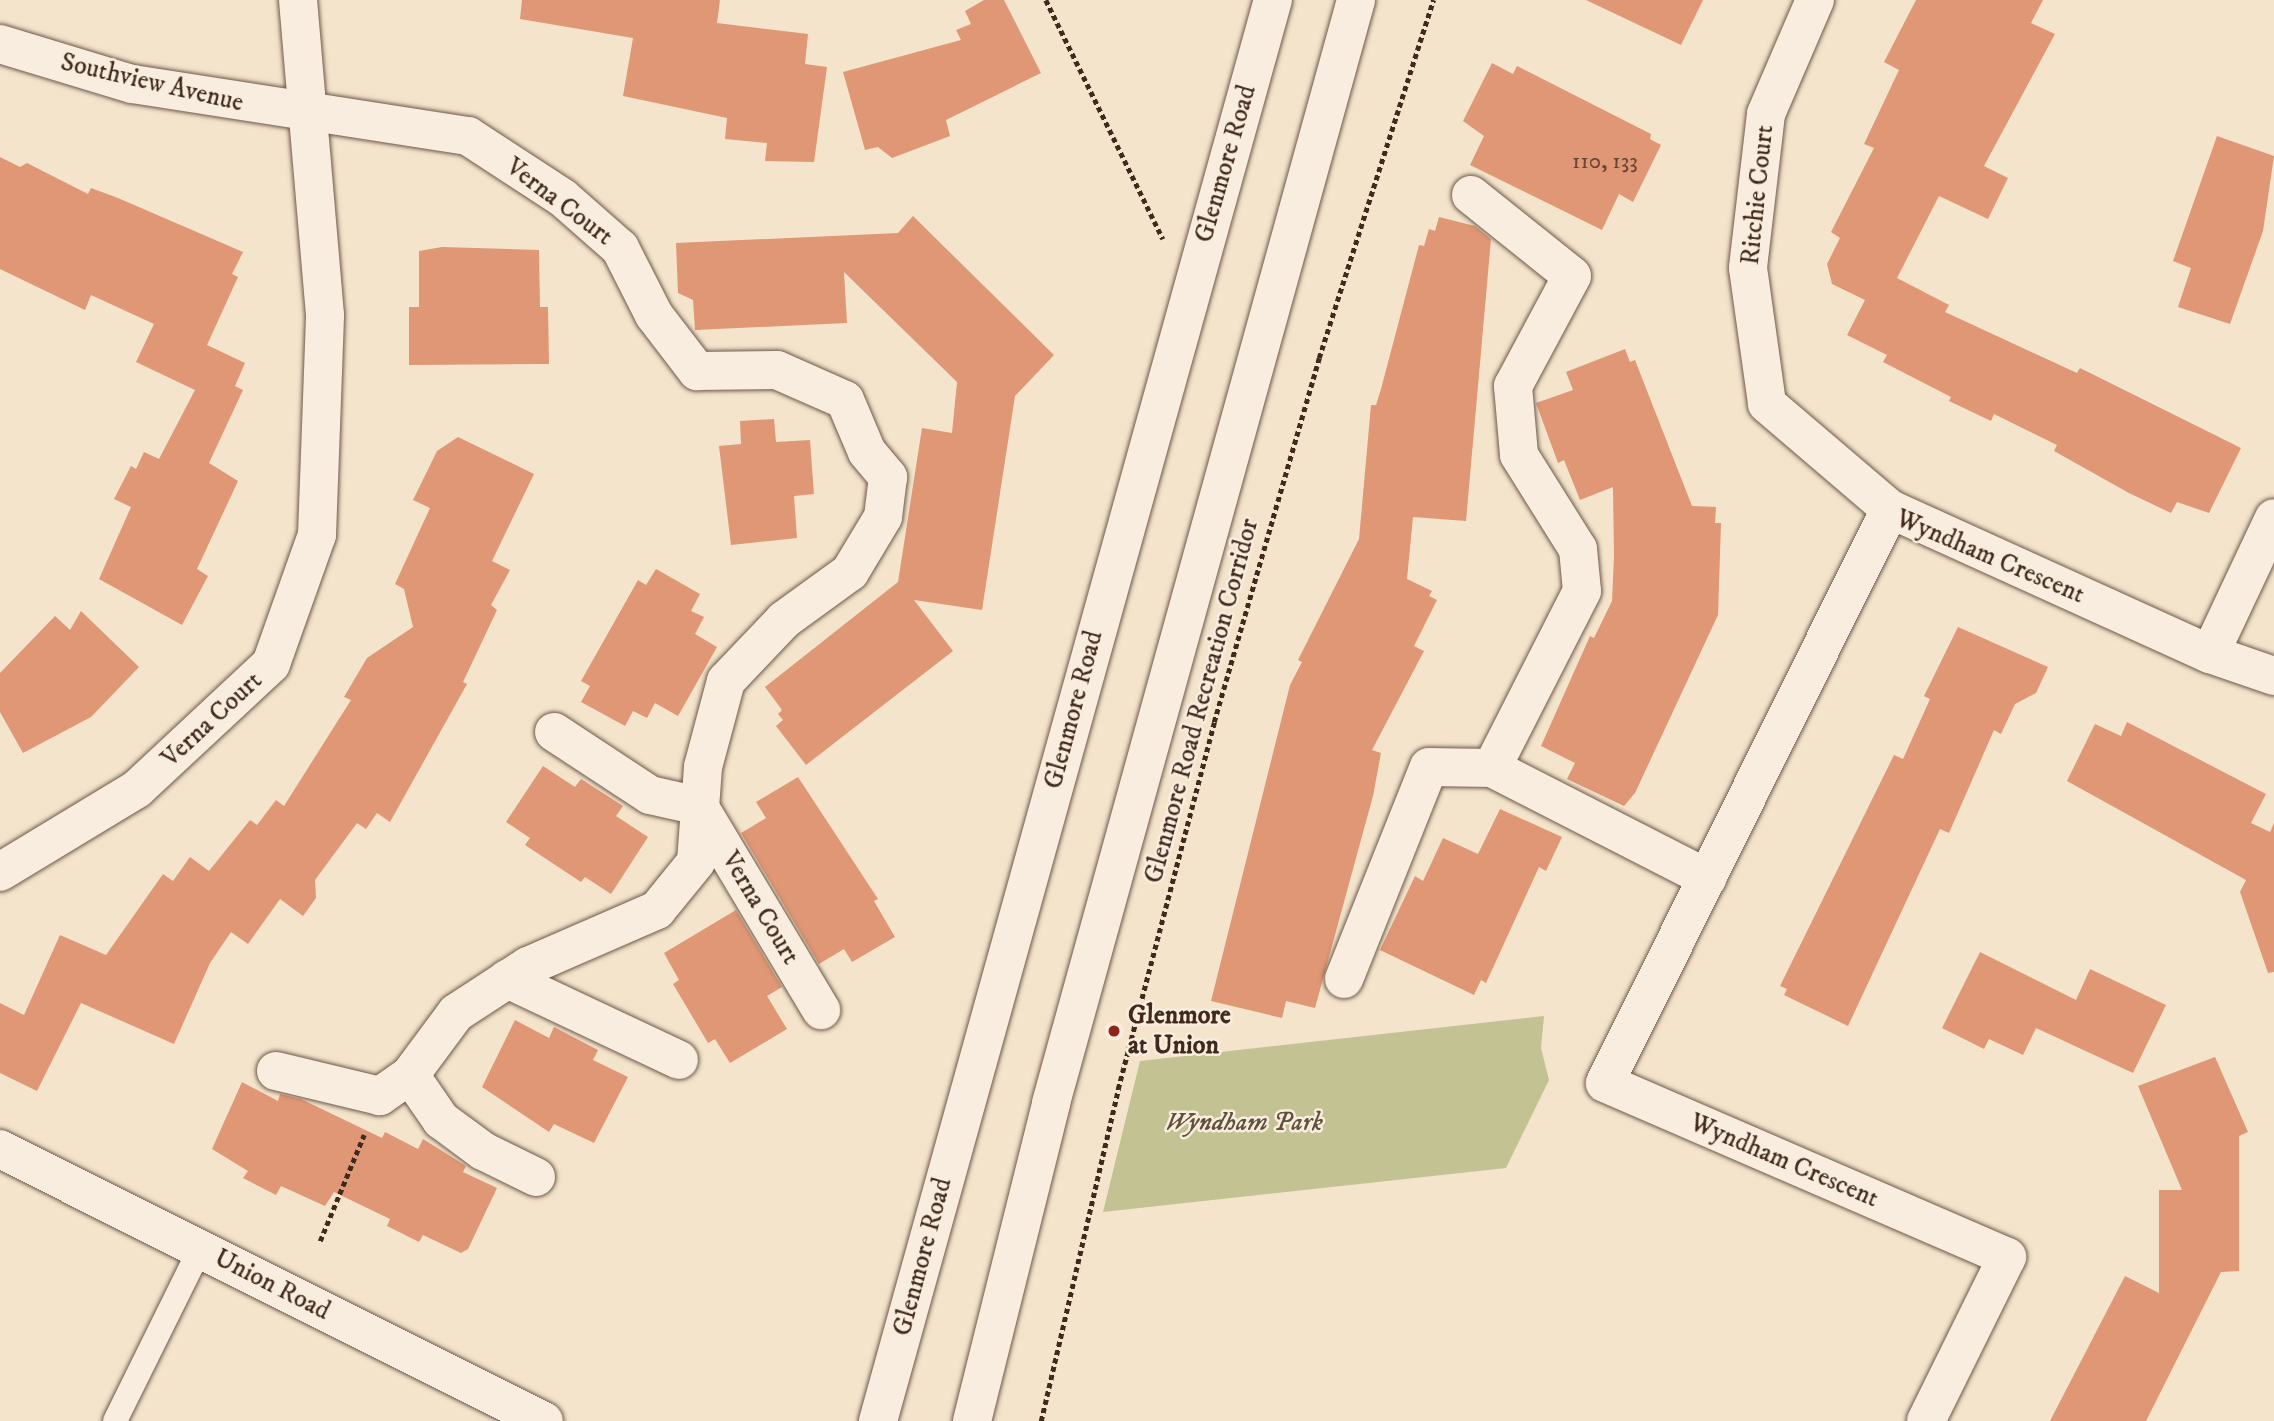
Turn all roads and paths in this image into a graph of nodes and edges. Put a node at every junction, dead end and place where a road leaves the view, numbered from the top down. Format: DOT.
graph roads {
  1 [pos="298,0"];
  2 [pos="1046,0"];
  3 [pos="1273,0"];
  4 [pos="1356,0"];
  5 [pos="1433,0"];
  6 [pos="1815,0"];
  7 [pos="0,44"];
  8 [pos="305,114"];
  9 [pos="1471,195"];
  10 [pos="1169,253"];
  11 [pos="1890,509"];
  12 [pos="2274,517"];
  13 [pos="2210,654"];
  14 [pos="2274,676"];
  15 [pos="554,732"];
  16 [pos="1492,768"];
  17 [pos="699,806"];
  18 [pos="0,872"];
  19 [pos="1707,878"];
  20 [pos="507,979"];
  21 [pos="1344,979"];
  22 [pos="821,1010"];
  23 [pos="679,1060"];
  24 [pos="276,1070"];
  25 [pos="395,1085"];
  26 [pos="0,1149"];
  27 [pos="536,1177"];
  28 [pos="320,1241"];
  29 [pos="200,1249"];
  30 [pos="115,1421"];
  31 [pos="544,1421"];
  32 [pos="878,1421"];
  33 [pos="972,1421"];
  34 [pos="1041,1421"];
  35 [pos="1926,1421"];
  1 -- 8 [label="street, Verna Court"];
  2 -- 10 [label="path"];
  3 -- 32 [label="street, Glenmore Road"];
  4 -- 33 [label="street"];
  5 -- 34 [label="path, Glenmore Road Recreation Corridor"];
  6 -- 11 [label="street, Ritchie Court"];
  7 -- 8 [label="street, Southview Avenue"];
  8 -- 17 [label="street, Verna Court"];
  8 -- 18 [label="street, Verna Court"];
  9 -- 16 [label="street"];
  11 -- 13 [label="street, Wyndham Crescent"];
  11 -- 19 [label="street, Wyndham Crescent"];
  12 -- 13 [label="street"];
  13 -- 14 [label="street, Wyndham Crescent"];
  15 -- 17 [label="street"];
  16 -- 19 [label="street"];
  16 -- 21 [label="street"];
  17 -- 20 [label="street, Verna Court"];
  17 -- 22 [label="street, Verna Court"];
  19 -- 35 [label="street, Wyndham Crescent"];
  20 -- 23 [label="street"];
  20 -- 25 [label="street, Verna Court"];
  24 -- 25 [label="street"];
  25 -- 27 [label="street"];
  25 -- 28 [label="path"];
  26 -- 29 [label="street, Union Road"];
  29 -- 30 [label="lane"];
  29 -- 31 [label="street, Union Road"];
}
